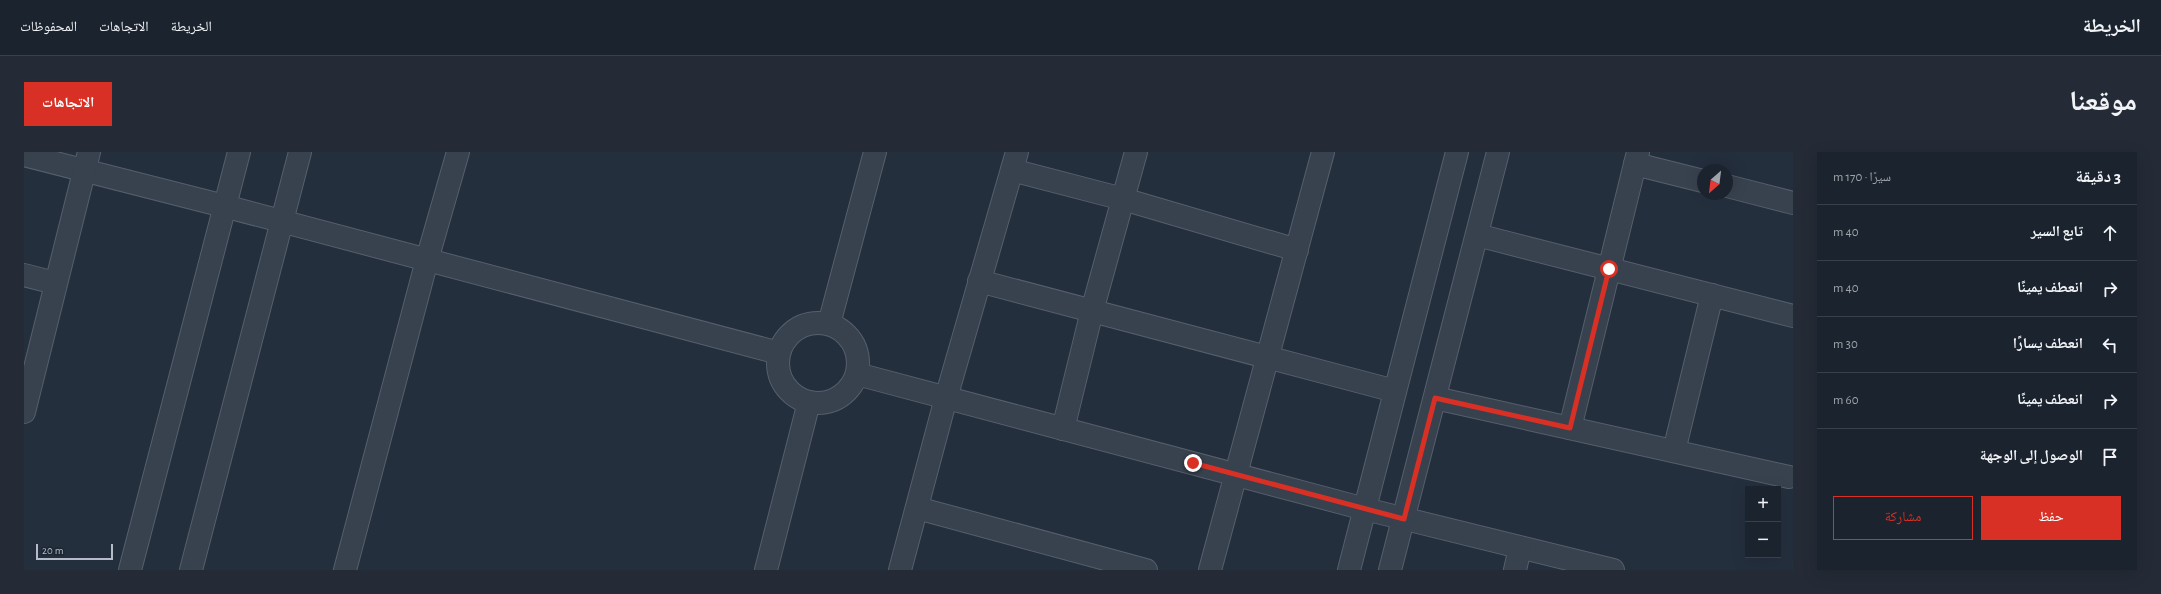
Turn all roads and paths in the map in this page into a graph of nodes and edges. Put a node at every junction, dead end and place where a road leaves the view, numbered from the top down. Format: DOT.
graph roads {
  1 [pos="239,152"];
  2 [pos="300,152"];
  3 [pos="458,152"];
  4 [pos="875,152"];
  5 [pos="1136,152"];
  6 [pos="1323,152"];
  7 [pos="1457,152"];
  8 [pos="1498,152"];
  9 [pos="24,155"];
  10 [pos="1637,158"];
  11 [pos="86,161"];
  12 [pos="1014,161"];
  13 [pos="1697,179"];
  14 [pos="1733,188"];
  15 [pos="1123,199"];
  16 [pos="1793,203"];
  17 [pos="224,206"];
  18 [pos="281,221"];
  19 [pos="1476,235"];
  20 [pos="1297,250"];
  21 [pos="427,260"];
  22 [pos="1609,269"];
  23 [pos="24,275"];
  24 [pos="979,281"];
  25 [pos="55,283"];
  26 [pos="1712,295"];
  27 [pos="1092,311"];
  28 [pos="1793,316"];
  29 [pos="829,324"];
  30 [pos="779,353"];
  31 [pos="1268,357"];
  32 [pos="857,374"];
  33 [pos="28,382"];
  34 [pos="1396,391"];
  35 [pos="946,398"];
  36 [pos="1435,398"];
  37 [pos="809,402"];
  38 [pos="24,412"];
  39 [pos="1570,428"];
  40 [pos="1062,429"];
  41 [pos="1674,451"];
  42 [pos="1792,472"];
  43 [pos="1236,474"];
  44 [pos="917,508"];
  45 [pos="1365,509"];
  46 [pos="1404,519"];
  47 [pos="1520,548"];
  48 [pos="130,570"];
  49 [pos="191,570"];
  50 [pos="346,570"];
  51 [pos="766,570"];
  52 [pos="900,570"];
  53 [pos="1146,570"];
  54 [pos="1210,570"];
  55 [pos="1349,570"];
  56 [pos="1390,570"];
  57 [pos="1515,570"];
  58 [pos="1613,570"];
  1 -- 17 [label="street"];
  2 -- 18 [label="street"];
  3 -- 21 [label="street"];
  4 -- 29 [label="street"];
  5 -- 15 [label="street"];
  6 -- 20 [label="street"];
  7 -- 34 [label="street"];
  8 -- 19 [label="street"];
  9 -- 11 [label="street"];
  10 -- 13 [label="street"];
  10 -- 22 [label="street"];
  11 -- 17 [label="street"];
  11 -- 25 [label="street"];
  12 -- 15 [label="street"];
  12 -- 24 [label="street"];
  14 -- 16 [label="street"];
  15 -- 20 [label="street"];
  15 -- 27 [label="street"];
  17 -- 18 [label="street"];
  17 -- 48 [label="street"];
  18 -- 21 [label="street"];
  18 -- 49 [label="street"];
  19 -- 22 [label="street"];
  19 -- 36 [label="street"];
  20 -- 31 [label="street"];
  21 -- 30 [label="street"];
  21 -- 50 [label="street"];
  22 -- 26 [label="street"];
  22 -- 39 [label="street"];
  23 -- 25 [label="street"];
  24 -- 27 [label="street"];
  24 -- 35 [label="street"];
  25 -- 33 [label="street"];
  26 -- 28 [label="street"];
  26 -- 41 [label="street"];
  27 -- 31 [label="street"];
  27 -- 40 [label="street"];
  29 -- 30 [label="street"];
  29 -- 32 [label="street"];
  30 -- 37 [label="street"];
  31 -- 34 [label="street"];
  31 -- 43 [label="street"];
  32 -- 35 [label="street"];
  32 -- 37 [label="street"];
  33 -- 38 [label="street"];
  34 -- 45 [label="street"];
  35 -- 40 [label="street"];
  35 -- 44 [label="street"];
  36 -- 39 [label="street"];
  36 -- 46 [label="street"];
  37 -- 51 [label="street"];
  39 -- 41 [label="street"];
  40 -- 43 [label="street"];
  41 -- 42 [label="street"];
  43 -- 45 [label="street"];
  43 -- 54 [label="street"];
  44 -- 52 [label="street"];
  44 -- 53 [label="street"];
  45 -- 46 [label="street"];
  45 -- 55 [label="street"];
  46 -- 47 [label="street"];
  46 -- 56 [label="street"];
  47 -- 57 [label="street"];
  47 -- 58 [label="street"];
}
